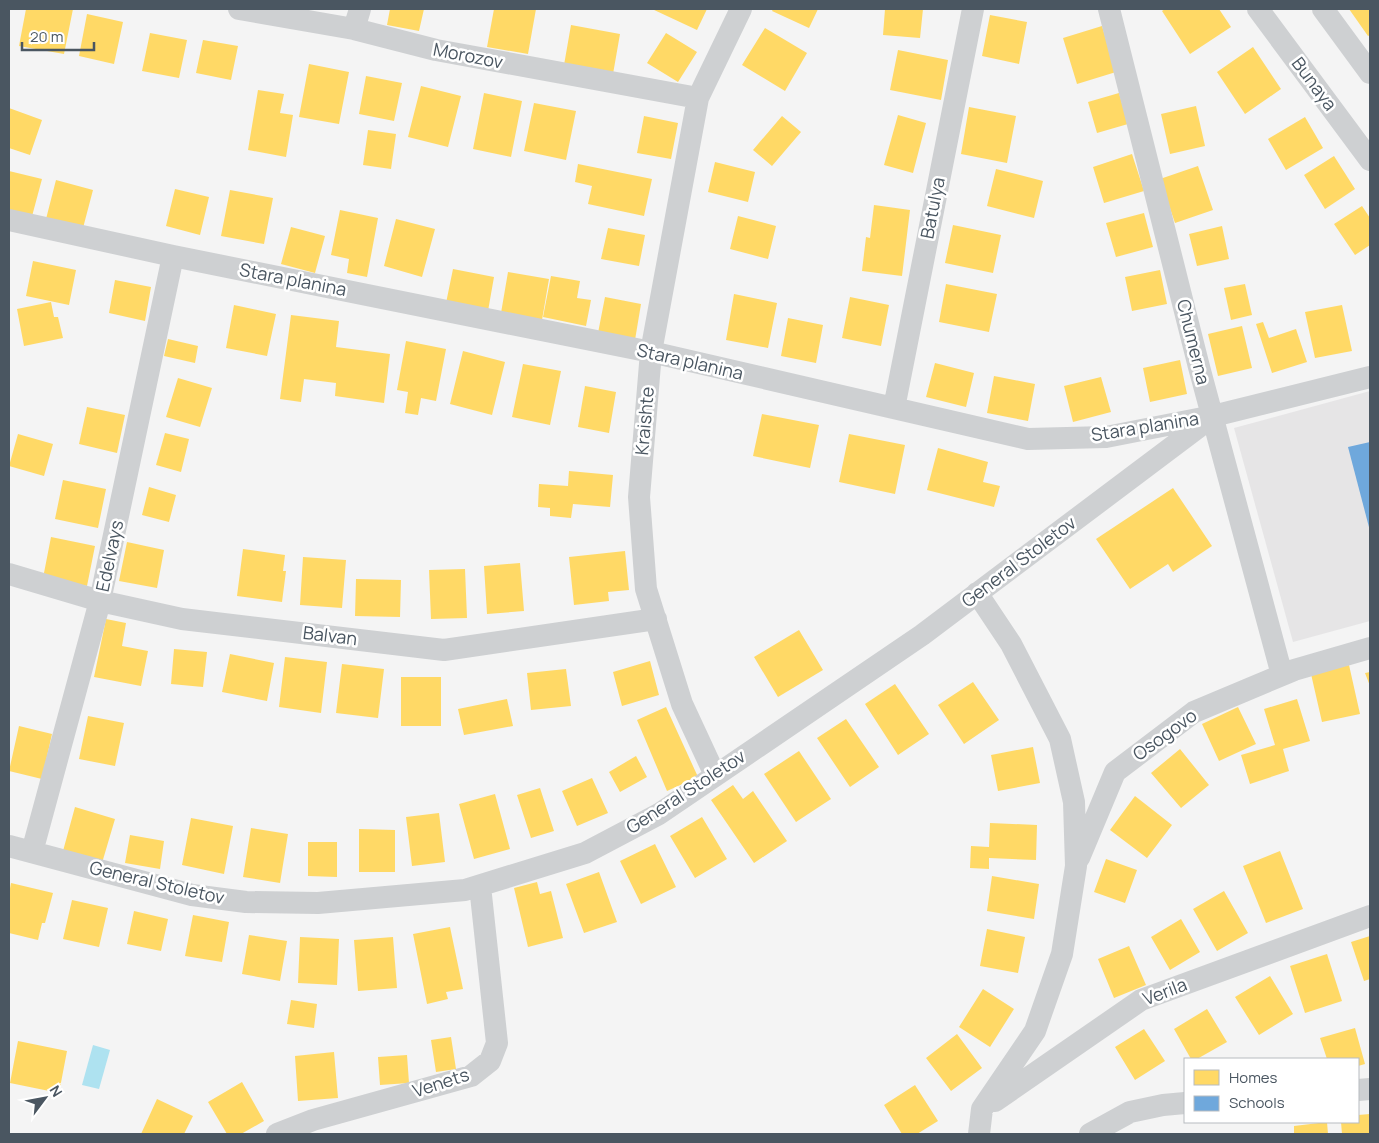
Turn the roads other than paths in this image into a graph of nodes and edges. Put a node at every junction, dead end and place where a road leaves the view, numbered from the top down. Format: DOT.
graph roads {
  1 [pos="239,9"];
  2 [pos="741,9"];
  3 [pos="973,9"];
  4 [pos="1109,9"];
  5 [pos="1258,9"];
  6 [pos="1323,9"];
  7 [pos="357,19"];
  8 [pos="1368,66"];
  9 [pos="698,98"];
  10 [pos="1370,160"];
  11 [pos="9,220"];
  12 [pos="173,256"];
  13 [pos="651,352"];
  14 [pos="1370,377"];
  15 [pos="894,408"];
  16 [pos="1213,416"];
  17 [pos="9,574"];
  18 [pos="977,593"];
  19 [pos="100,600"];
  20 [pos="656,620"];
  21 [pos="1370,648"];
  22 [pos="1282,675"];
  23 [pos="715,775"];
  24 [pos="9,846"];
  25 [pos="32,852"];
  26 [pos="1076,866"];
  27 [pos="480,886"];
  28 [pos="1370,916"];
  29 [pos="1184,1103"];
  30 [pos="982,1109"];
  31 [pos="277,1134"];
  32 [pos="979,1134"];
  33 [pos="1090,1134"];
  1 -- 7 [label="street, Morozov"];
  2 -- 9 [label="street, Kraishte"];
  3 -- 15 [label="street, Batulya"];
  4 -- 16 [label="street, Chumerna"];
  5 -- 10 [label="street, Bunaya"];
  6 -- 8 [label="street"];
  7 -- 9 [label="street, Morozov"];
  9 -- 13 [label="street, Kraishte"];
  11 -- 12 [label="street, Stara planina"];
  12 -- 13 [label="street, Stara planina"];
  12 -- 19 [label="street, Edelvays"];
  13 -- 15 [label="street, Stara planina"];
  13 -- 20 [label="street, Kraishte"];
  14 -- 16 [label="street, Stara planina"];
  15 -- 16 [label="street, Stara planina"];
  16 -- 18 [label="street, General Stoletov"];
  16 -- 22 [label="street, Chumerna"];
  17 -- 19 [label="street, Balvan"];
  18 -- 23 [label="street, General Stoletov"];
  18 -- 26 [label="street"];
  19 -- 20 [label="street, Balvan"];
  19 -- 25 [label="street, Edelvays"];
  20 -- 23 [label="street, Kraishte"];
  21 -- 22 [label="street, Osogovo"];
  22 -- 26 [label="street, Osogovo"];
  23 -- 27 [label="street, General Stoletov"];
  24 -- 25 [label="street, General Stoletov"];
  25 -- 27 [label="street, General Stoletov"];
  26 -- 30 [label="street"];
  27 -- 31 [label="street, Venets"];
  28 -- 30 [label="street, Verila"];
  29 -- 33 [label="street"];
  30 -- 32 [label="street"];
}
